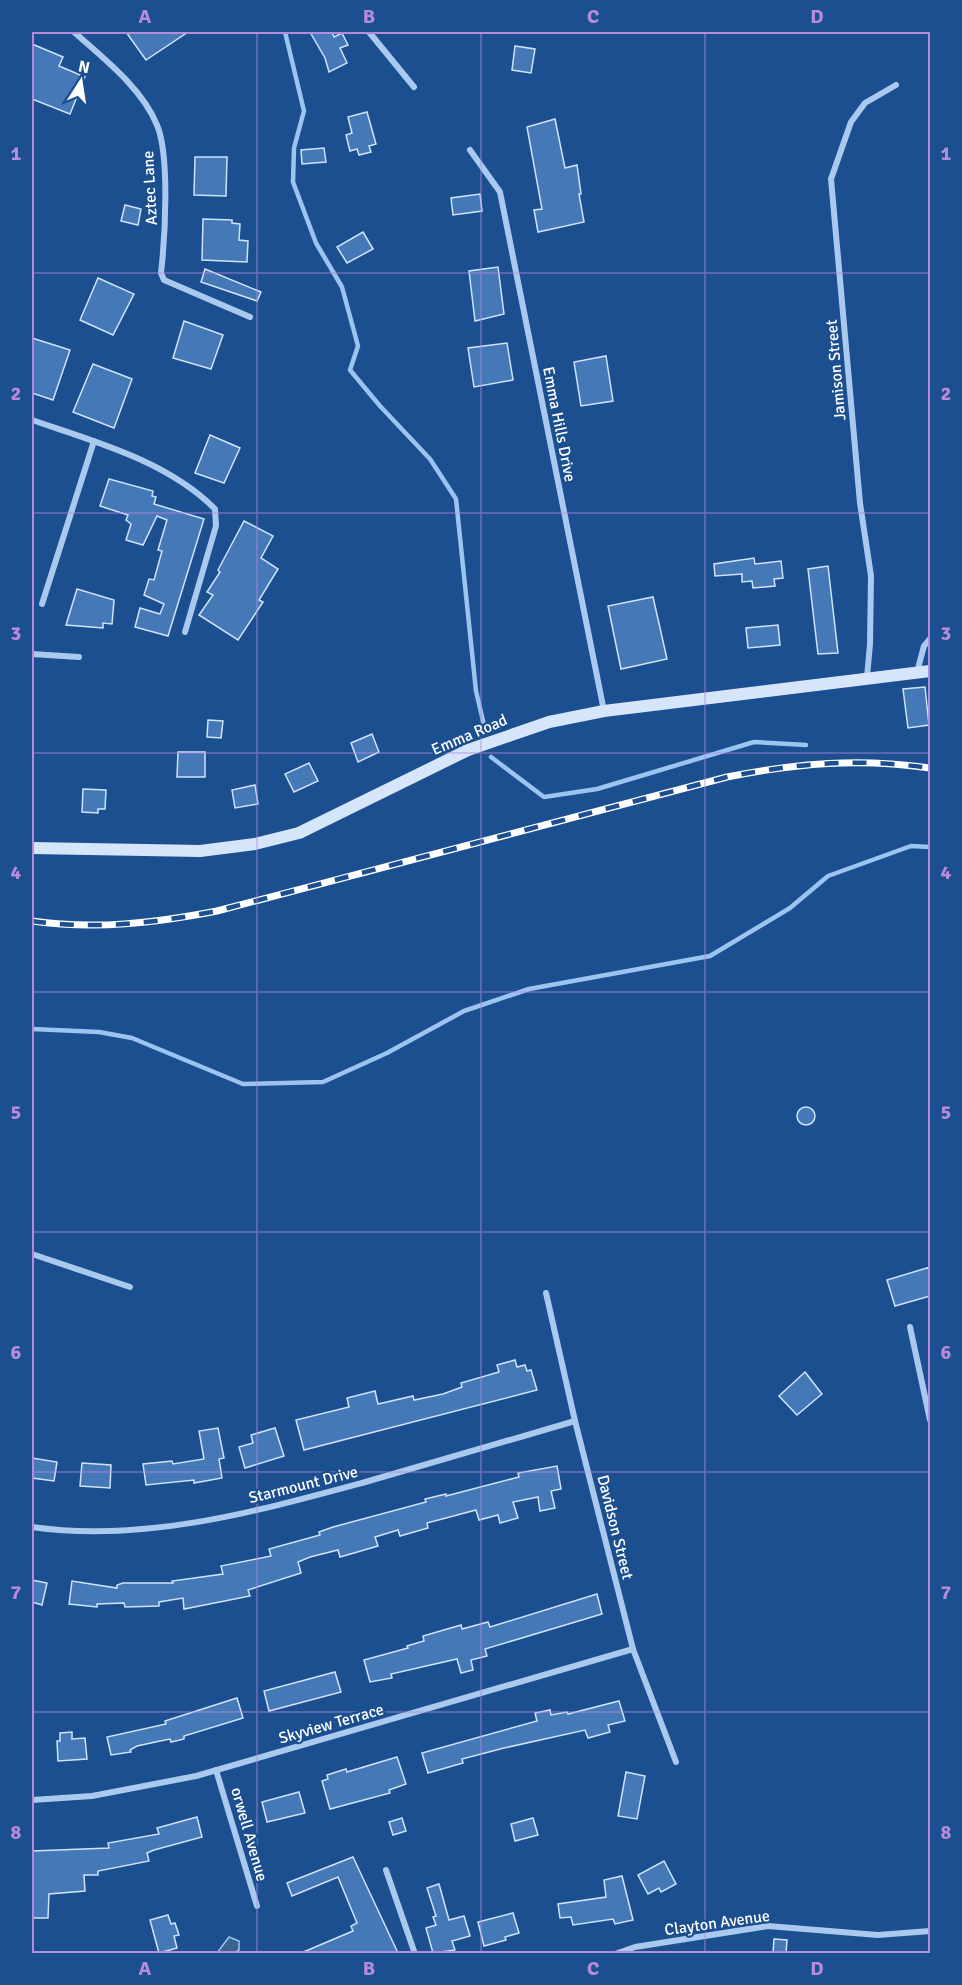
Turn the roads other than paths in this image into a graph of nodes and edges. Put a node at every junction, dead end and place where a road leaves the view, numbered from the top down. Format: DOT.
graph roads {
  1 [pos="74,32"];
  2 [pos="369,32"];
  3 [pos="896,85"];
  4 [pos="414,87"];
  5 [pos="470,150"];
  6 [pos="250,317"];
  7 [pos="32,420"];
  8 [pos="94,441"];
  9 [pos="42,604"];
  10 [pos="185,632"];
  11 [pos="930,639"];
  12 [pos="32,654"];
  13 [pos="79,657"];
  14 [pos="930,671"];
  15 [pos="916,672"];
  16 [pos="867,677"];
  17 [pos="604,711"];
  18 [pos="32,848"];
  19 [pos="32,1254"];
  20 [pos="130,1287"];
  21 [pos="546,1293"];
  22 [pos="910,1327"];
  23 [pos="930,1420"];
  24 [pos="575,1421"];
  25 [pos="32,1527"];
  26 [pos="633,1649"];
  27 [pos="676,1762"];
  28 [pos="216,1770"];
  29 [pos="32,1800"];
  30 [pos="386,1870"];
  31 [pos="257,1906"];
  32 [pos="930,1931"];
  33 [pos="415,1953"];
  34 [pos="615,1953"];
  1 -- 6 [label="street, Aztec Lane"];
  2 -- 4 [label="street"];
  3 -- 16 [label="street, Jamison Street"];
  5 -- 17 [label="street, Emma Hills Drive"];
  7 -- 8 [label="street"];
  8 -- 9 [label="street"];
  8 -- 10 [label="street"];
  11 -- 15 [label="street"];
  12 -- 13 [label="street"];
  14 -- 15 [label="street, Emma Road"];
  15 -- 16 [label="street, Emma Road"];
  16 -- 17 [label="street, Emma Road"];
  17 -- 18 [label="street, Emma Road"];
  19 -- 20 [label="street"];
  21 -- 24 [label="street, Davidson Street"];
  22 -- 23 [label="street"];
  24 -- 25 [label="street, Starmount Drive"];
  24 -- 26 [label="street, Davidson Street"];
  26 -- 27 [label="street, Davidson Street"];
  26 -- 28 [label="street, Skyview Terrace"];
  28 -- 29 [label="street, Skyview Terrace"];
  28 -- 31 [label="street, orwell Avenue"];
  30 -- 33 [label="street"];
  32 -- 34 [label="street, Clayton Avenue"];
}
